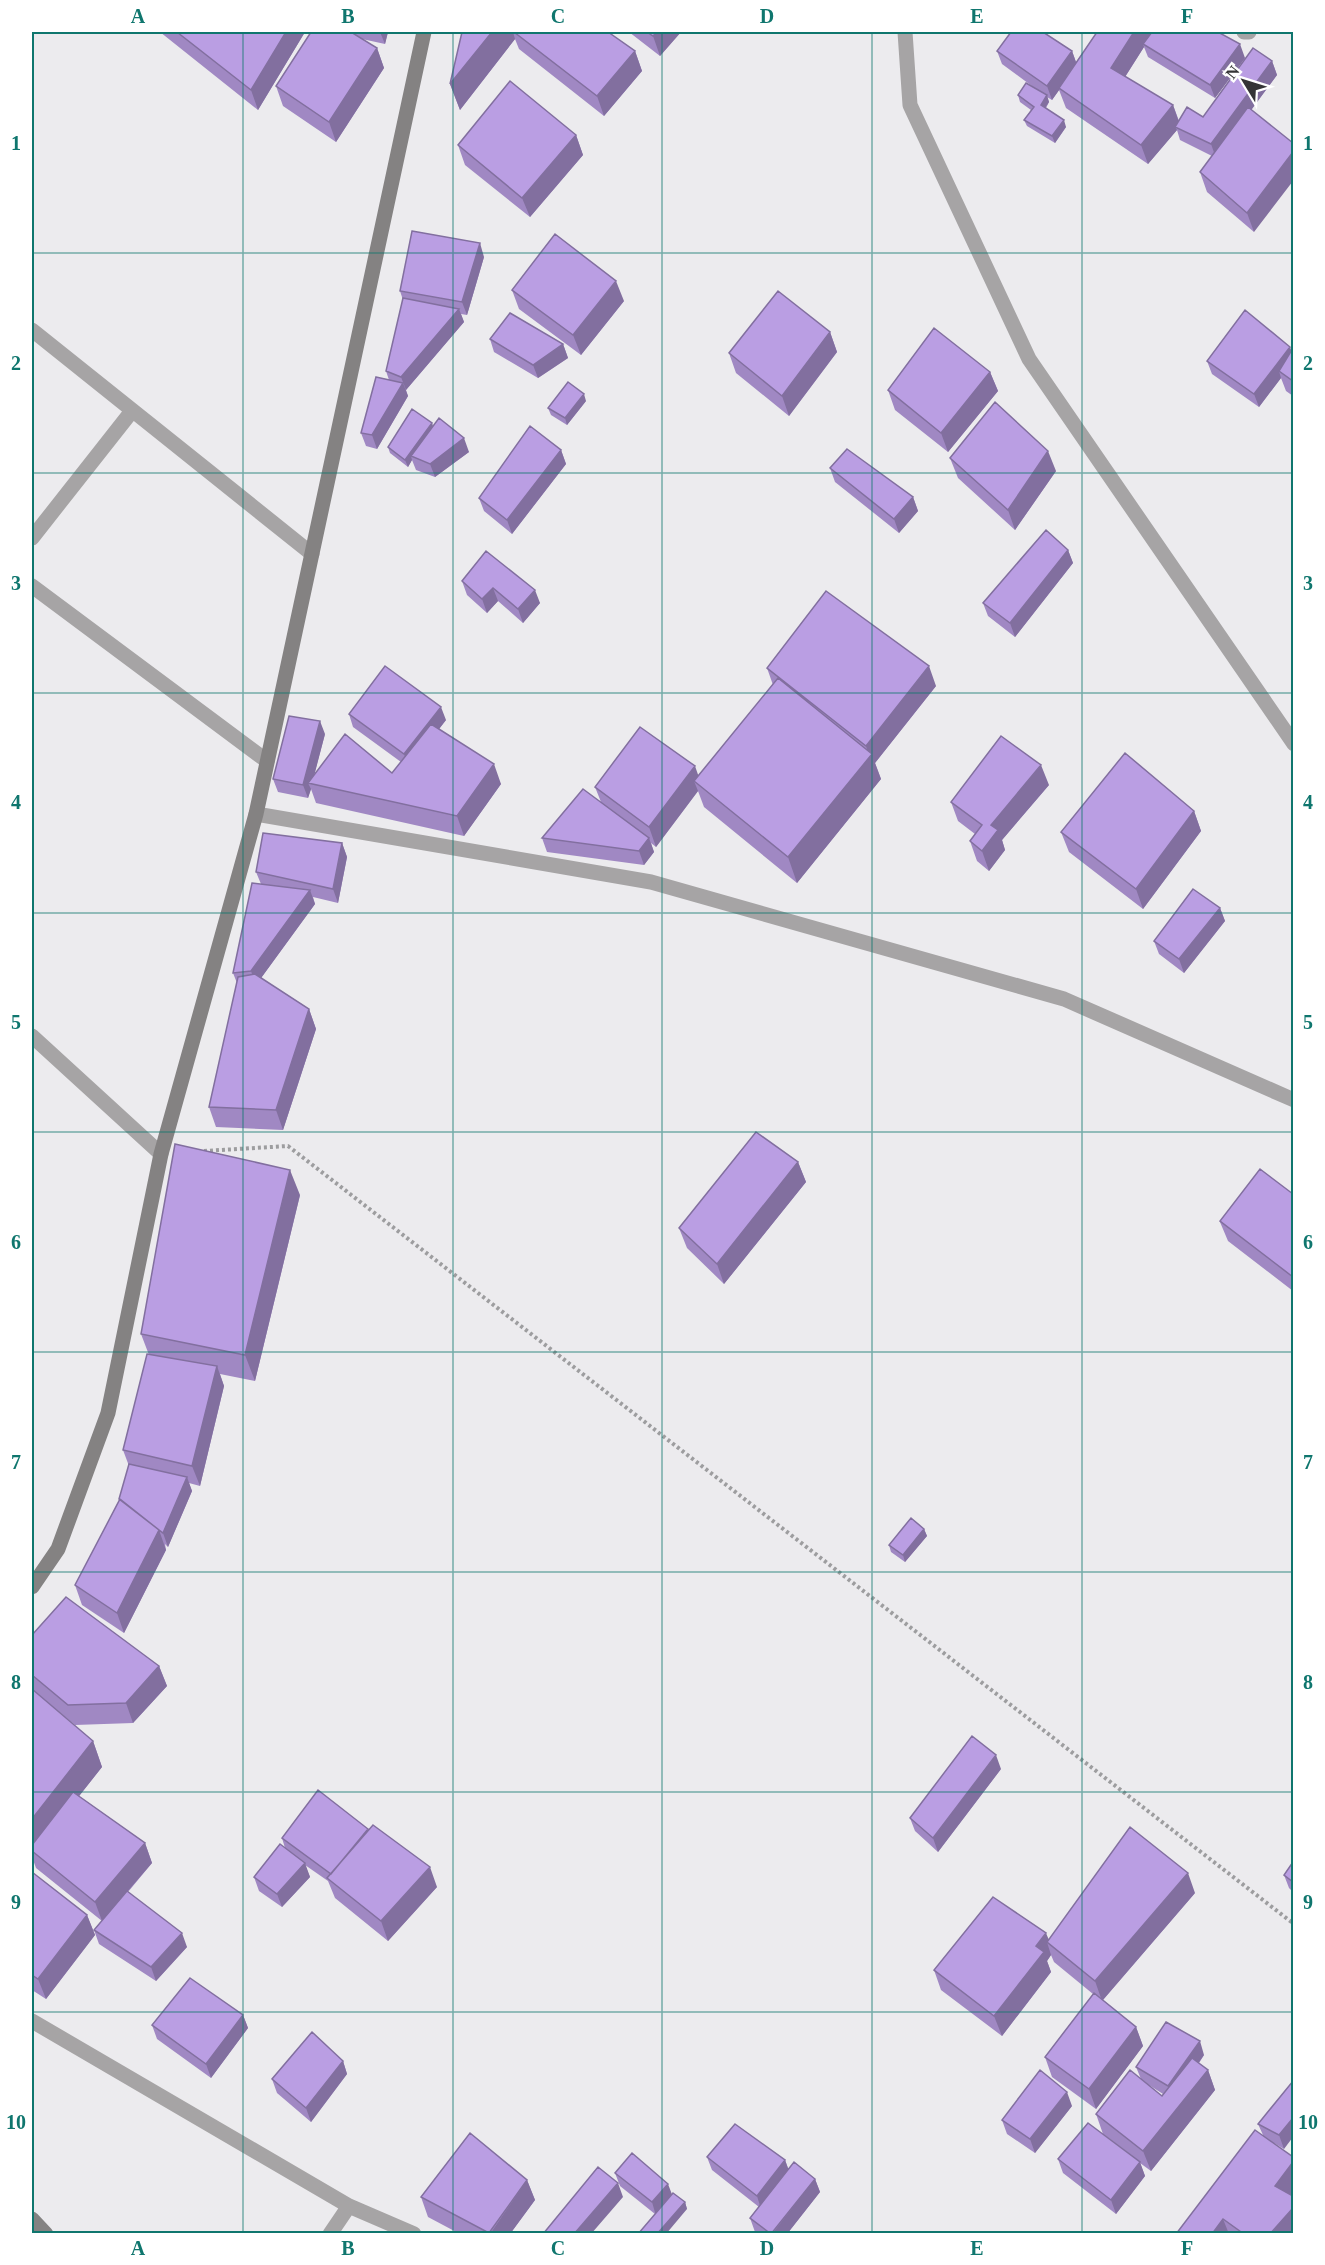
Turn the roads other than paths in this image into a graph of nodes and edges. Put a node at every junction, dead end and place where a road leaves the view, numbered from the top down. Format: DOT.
graph roads {
  1 [pos="424,32"];
  2 [pos="905,32"];
  3 [pos="32,330"];
  4 [pos="132,411"];
  5 [pos="32,538"];
  6 [pos="312,554"];
  7 [pos="32,586"];
  8 [pos="1293,744"];
  9 [pos="267,761"];
  10 [pos="256,814"];
  11 [pos="32,1036"];
  12 [pos="1293,1100"];
  13 [pos="161,1154"];
  14 [pos="32,1587"];
  15 [pos="32,2021"];
  16 [pos="349,2206"];
  17 [pos="32,2219"];
  18 [pos="46,2234"];
  19 [pos="330,2234"];
  20 [pos="414,2234"];
  1 -- 6 [label="street"];
  2 -- 8 [label="street"];
  3 -- 4 [label="street"];
  4 -- 5 [label="street"];
  4 -- 6 [label="street"];
  6 -- 9 [label="street"];
  7 -- 9 [label="street"];
  9 -- 10 [label="street"];
  10 -- 12 [label="street"];
  10 -- 13 [label="street"];
  11 -- 13 [label="street"];
  13 -- 14 [label="street"];
  15 -- 16 [label="street"];
  16 -- 19 [label="street"];
  16 -- 20 [label="street"];
  17 -- 18 [label="street"];
}
